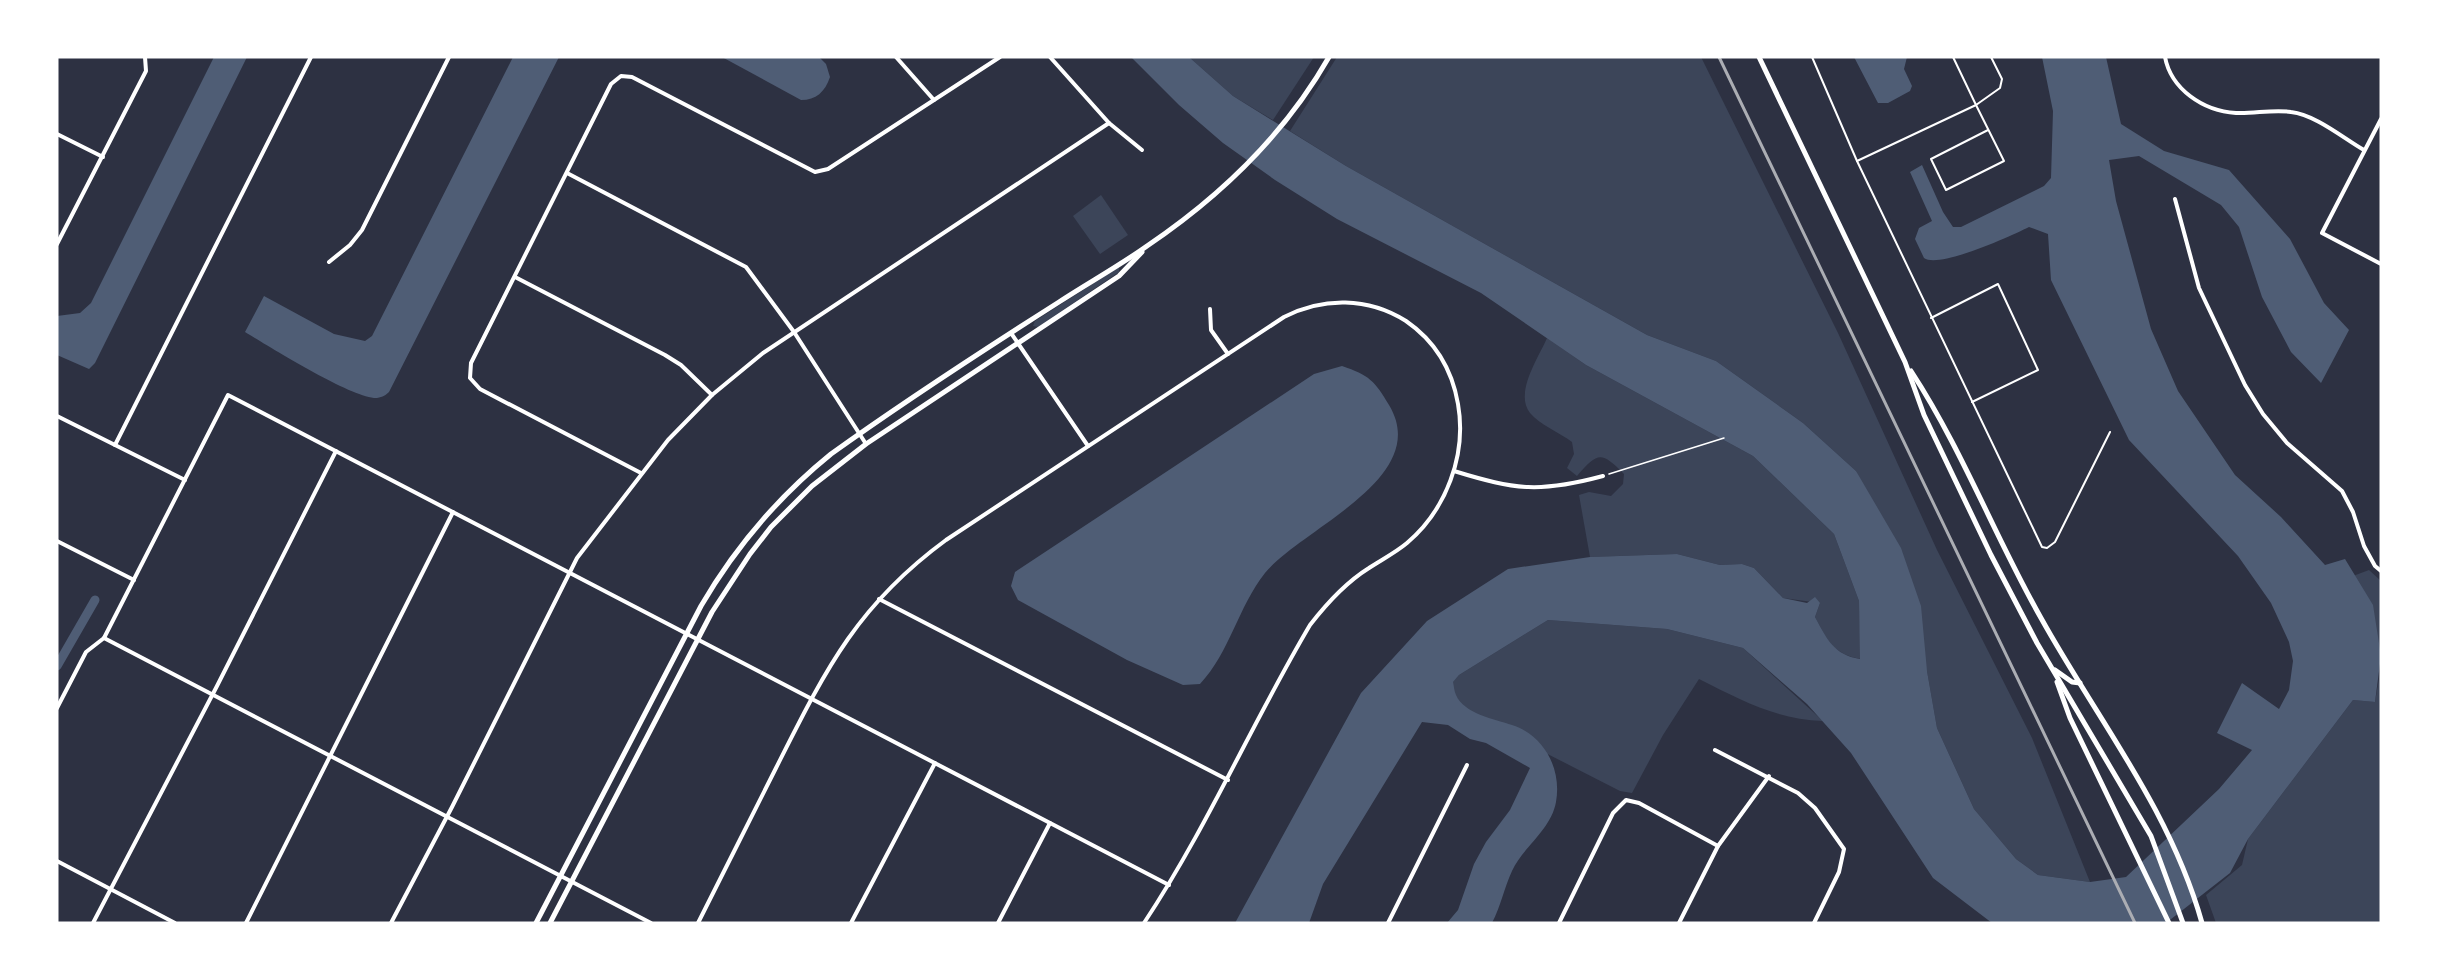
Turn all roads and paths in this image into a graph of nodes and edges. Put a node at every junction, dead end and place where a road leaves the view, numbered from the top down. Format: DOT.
graph roads {
  1 [pos="311,57"];
  2 [pos="449,57"];
  3 [pos="896,57"];
  4 [pos="1000,57"];
  5 [pos="1050,57"];
  6 [pos="1329,57"];
  7 [pos="1759,57"];
  8 [pos="1812,57"];
  9 [pos="1953,57"];
  10 [pos="1990,57"];
  11 [pos="2165,57"];
  12 [pos="146,58"];
  13 [pos="934,100"];
  14 [pos="1976,105"];
  15 [pos="2381,119"];
  16 [pos="1109,123"];
  17 [pos="1988,130"];
  18 [pos="57,134"];
  19 [pos="1142,150"];
  20 [pos="2364,150"];
  21 [pos="103,157"];
  22 [pos="1857,160"];
  23 [pos="567,173"];
  24 [pos="2175,199"];
  25 [pos="57,244"];
  26 [pos="1147,246"];
  27 [pos="330,262"];
  28 [pos="2381,264"];
  29 [pos="515,277"];
  30 [pos="1210,309"];
  31 [pos="1931,318"];
  32 [pos="794,332"];
  33 [pos="1011,333"];
  34 [pos="1018,343"];
  35 [pos="1228,354"];
  36 [pos="1905,362"];
  37 [pos="712,395"];
  38 [pos="1971,402"];
  39 [pos="57,416"];
  40 [pos="2110,432"];
  41 [pos="859,433"];
  42 [pos="1724,438"];
  43 [pos="867,444"];
  44 [pos="115,445"];
  45 [pos="1088,446"];
  46 [pos="336,452"];
  47 [pos="1454,471"];
  48 [pos="641,473"];
  49 [pos="1603,476"];
  50 [pos="185,480"];
  51 [pos="453,512"];
  52 [pos="57,541"];
  53 [pos="2381,571"];
  54 [pos="569,572"];
  55 [pos="134,580"];
  56 [pos="879,599"];
  57 [pos="687,633"];
  58 [pos="104,638"];
  59 [pos="698,639"];
  60 [pos="2052,669"];
  61 [pos="2080,683"];
  62 [pos="212,693"];
  63 [pos="811,698"];
  64 [pos="57,708"];
  65 [pos="1715,750"];
  66 [pos="332,756"];
  67 [pos="935,763"];
  68 [pos="1467,765"];
  69 [pos="1769,776"];
  70 [pos="1228,780"];
  71 [pos="447,816"];
  72 [pos="1050,823"];
  73 [pos="1718,846"];
  74 [pos="57,861"];
  75 [pos="561,875"];
  76 [pos="572,881"];
  77 [pos="1169,885"];
  78 [pos="110,889"];
  79 [pos="93,923"];
  80 [pos="175,923"];
  81 [pos="246,923"];
  82 [pos="391,923"];
  83 [pos="536,923"];
  84 [pos="550,923"];
  85 [pos="651,923"];
  86 [pos="698,923"];
  87 [pos="851,923"];
  88 [pos="998,923"];
  89 [pos="1144,923"];
  90 [pos="1388,923"];
  91 [pos="1559,923"];
  92 [pos="1679,923"];
  93 [pos="1815,923"];
  94 [pos="2169,923"];
  95 [pos="2183,923"];
  96 [pos="2202,923"];
  1 -- 44 [label="street"];
  2 -- 27 [label="street"];
  3 -- 13 [label="street"];
  4 -- 13 [label="street"];
  5 -- 16 [label="street"];
  6 -- 26 [label="main road"];
  7 -- 36 [label="main road"];
  8 -- 22 [label="lane"];
  9 -- 14 [label="lane"];
  10 -- 14 [label="lane"];
  11 -- 20 [label="street"];
  12 -- 21 [label="street"];
  13 -- 23 [label="street"];
  14 -- 17 [label="lane"];
  14 -- 22 [label="lane"];
  15 -- 20 [label="street"];
  16 -- 19 [label="street"];
  16 -- 32 [label="street"];
  17 -- 17 [label="lane"];
  18 -- 21 [label="street"];
  20 -- 28 [label="street"];
  21 -- 25 [label="street"];
  22 -- 31 [label="lane"];
  23 -- 29 [label="street"];
  23 -- 32 [label="street"];
  24 -- 53 [label="street"];
  26 -- 33 [label="main road"];
  26 -- 34 [label="main road"];
  29 -- 37 [label="street"];
  29 -- 48 [label="street"];
  30 -- 35 [label="street"];
  31 -- 38 [label="lane"];
  31 -- 38 [label="lane"];
  32 -- 37 [label="street"];
  32 -- 41 [label="street"];
  33 -- 34 [label="street"];
  33 -- 41 [label="main road"];
  34 -- 43 [label="main road"];
  34 -- 45 [label="street"];
  35 -- 45 [label="street"];
  35 -- 47 [label="street"];
  36 -- 60 [label="main road"];
  36 -- 61 [label="main road"];
  37 -- 48 [label="street"];
  38 -- 40 [label="lane"];
  39 -- 44 [label="street"];
  41 -- 43 [label="street"];
  41 -- 57 [label="main road"];
  42 -- 49 [label="path"];
  43 -- 59 [label="main road"];
  44 -- 50 [label="street"];
  45 -- 56 [label="street"];
  46 -- 50 [label="street"];
  46 -- 51 [label="street"];
  46 -- 62 [label="street"];
  47 -- 49 [label="street"];
  47 -- 70 [label="street"];
  48 -- 54 [label="street"];
  50 -- 55 [label="street"];
  51 -- 54 [label="street"];
  51 -- 66 [label="street"];
  52 -- 55 [label="street"];
  54 -- 57 [label="street"];
  54 -- 71 [label="street"];
  55 -- 58 [label="street"];
  56 -- 63 [label="street"];
  56 -- 70 [label="street"];
  57 -- 59 [label="street"];
  57 -- 75 [label="main road"];
  58 -- 62 [label="street"];
  58 -- 64 [label="street"];
  59 -- 63 [label="street"];
  59 -- 76 [label="main road"];
  60 -- 61 [label="main road"];
  60 -- 94 [label="main road"];
  60 -- 95 [label="main road"];
  61 -- 96 [label="main road"];
  62 -- 66 [label="street"];
  62 -- 78 [label="street"];
  63 -- 67 [label="street"];
  63 -- 86 [label="street"];
  65 -- 69 [label="street"];
  66 -- 71 [label="street"];
  66 -- 81 [label="street"];
  67 -- 72 [label="street"];
  67 -- 87 [label="street"];
  68 -- 90 [label="street"];
  69 -- 73 [label="street"];
  69 -- 93 [label="street"];
  70 -- 77 [label="street"];
  71 -- 75 [label="street"];
  71 -- 82 [label="street"];
  72 -- 77 [label="street"];
  72 -- 88 [label="street"];
  73 -- 91 [label="street"];
  73 -- 92 [label="street"];
  74 -- 78 [label="street"];
  75 -- 76 [label="street"];
  75 -- 83 [label="main road"];
  76 -- 84 [label="main road"];
  76 -- 85 [label="street"];
  77 -- 89 [label="street"];
  78 -- 79 [label="street"];
  78 -- 80 [label="street"];
}
